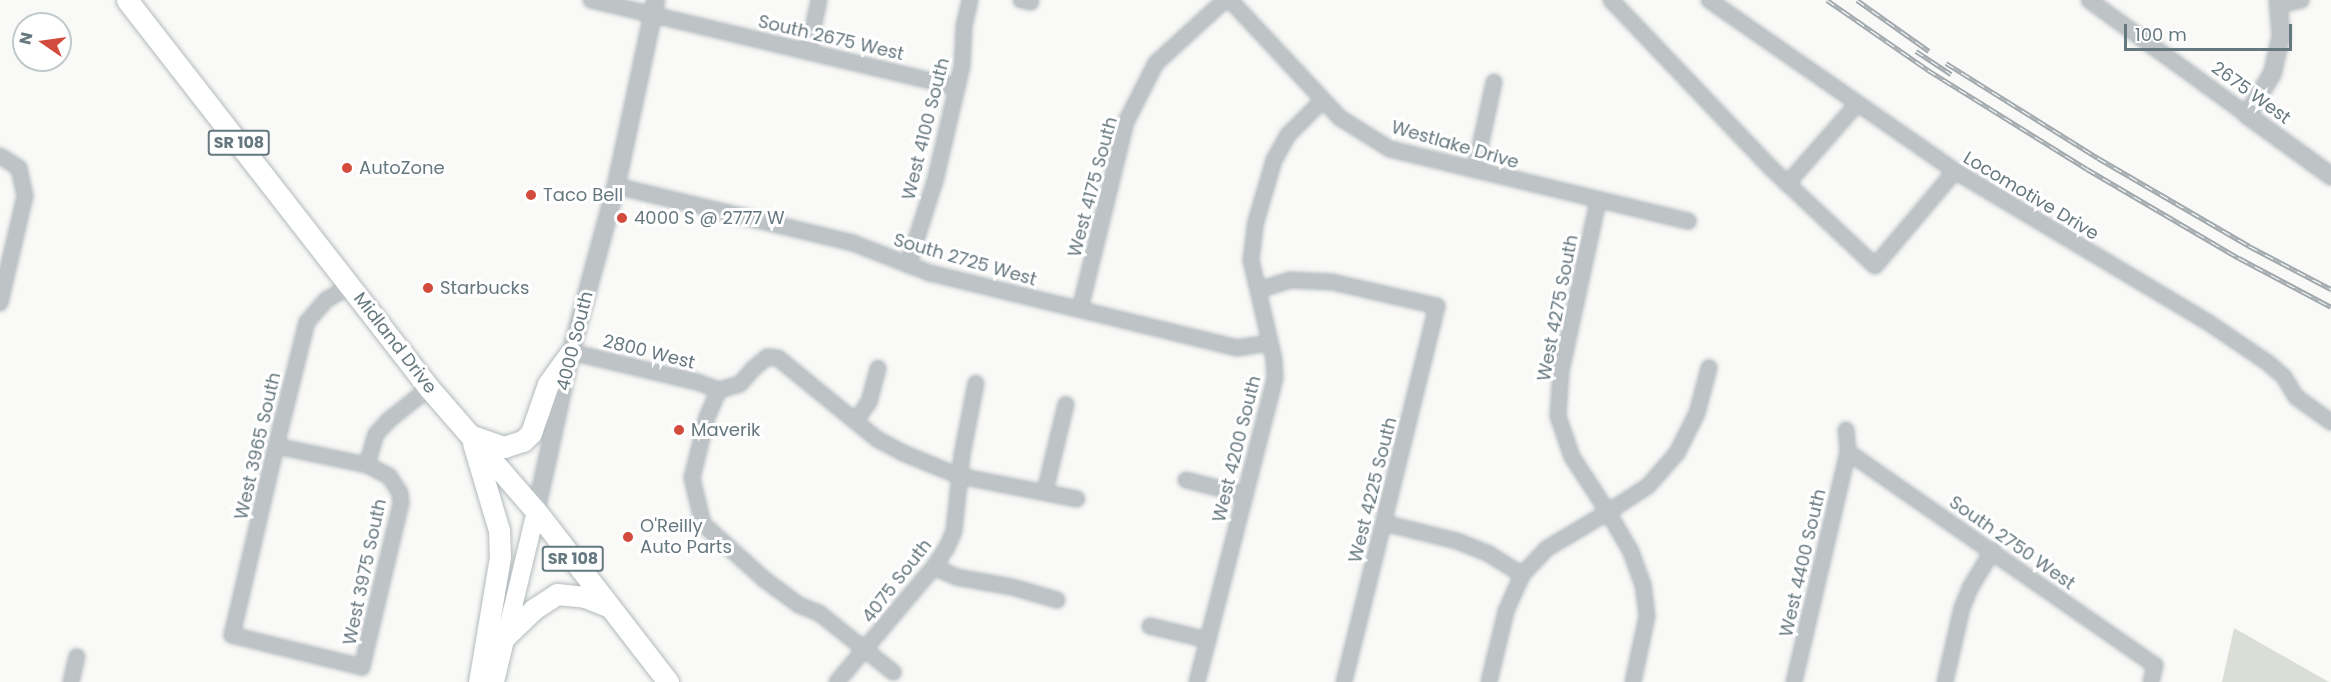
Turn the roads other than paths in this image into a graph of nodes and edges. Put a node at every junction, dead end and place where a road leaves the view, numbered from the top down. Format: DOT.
graph roads {
  1 [pos="127,0"];
  2 [pos="591,0"];
  3 [pos="819,0"];
  4 [pos="970,0"];
  5 [pos="1225,0"];
  6 [pos="1230,0"];
  7 [pos="1611,0"];
  8 [pos="1709,0"];
  9 [pos="2090,0"];
  10 [pos="2301,0"];
  11 [pos="2279,3"];
  12 [pos="654,7"];
  13 [pos="808,52"];
  14 [pos="1494,82"];
  15 [pos="957,87"];
  16 [pos="1323,100"];
  17 [pos="1857,105"];
  18 [pos="2247,115"];
  19 [pos="0,156"];
  20 [pos="1475,170"];
  21 [pos="1955,171"];
  22 [pos="2331,176"];
  23 [pos="1787,184"];
  24 [pos="616,186"];
  25 [pos="1598,201"];
  26 [pos="1688,221"];
  27 [pos="908,266"];
  28 [pos="350,286"];
  29 [pos="1258,290"];
  30 [pos="0,303"];
  31 [pos="1080,309"];
  32 [pos="1270,343"];
  33 [pos="571,352"];
  34 [pos="878,368"];
  35 [pos="1709,368"];
  36 [pos="976,383"];
  37 [pos="429,388"];
  38 [pos="719,390"];
  39 [pos="1066,404"];
  40 [pos="856,420"];
  41 [pos="2331,422"];
  42 [pos="1846,430"];
  43 [pos="472,436"];
  44 [pos="276,446"];
  45 [pos="1848,452"];
  46 [pos="367,465"];
  47 [pos="959,476"];
  48 [pos="1186,480"];
  49 [pos="1046,491"];
  50 [pos="1245,495"];
  51 [pos="1077,499"];
  52 [pos="536,510"];
  53 [pos="1608,512"];
  54 [pos="1384,524"];
  55 [pos="1993,550"];
  56 [pos="934,567"];
  57 [pos="1522,575"];
  58 [pos="1057,600"];
  59 [pos="611,608"];
  60 [pos="1150,626"];
  61 [pos="506,636"];
  62 [pos="1208,640"];
  63 [pos="866,649"];
  64 [pos="77,657"];
  65 [pos="362,667"];
  66 [pos="893,672"];
  67 [pos="71,682"];
  68 [pos="479,682"];
  69 [pos="495,682"];
  70 [pos="668,682"];
  71 [pos="837,682"];
  72 [pos="1197,682"];
  73 [pos="1344,682"];
  74 [pos="1489,682"];
  75 [pos="1633,682"];
  76 [pos="1794,682"];
  77 [pos="1945,682"];
  78 [pos="2151,682"];
  1 -- 28 [label="main road, Midland Drive / SR 108"];
  2 -- 12 [label="street, South 2675 West"];
  3 -- 13 [label="street"];
  4 -- 15 [label="street, West 4100 South"];
  5 -- 31 [label="street, West 4175 South"];
  6 -- 16 [label="street, Westlake Drive"];
  7 -- 23 [label="street"];
  8 -- 17 [label="street, Locomotive Drive"];
  9 -- 18 [label="street, 2675 West"];
  10 -- 11 [label="street"];
  11 -- 18 [label="street"];
  12 -- 13 [label="street, South 2675 West"];
  12 -- 24 [label="street, 4000 South"];
  13 -- 15 [label="street, South 2675 West"];
  14 -- 20 [label="street"];
  15 -- 27 [label="street, West 4100 South"];
  16 -- 20 [label="street, Westlake Drive"];
  16 -- 29 [label="street, West 4200 South"];
  17 -- 21 [label="street, Locomotive Drive"];
  17 -- 23 [label="street"];
  18 -- 22 [label="street, 2675 West"];
  19 -- 30 [label="street"];
  20 -- 25 [label="street, Westlake Drive"];
  21 -- 23 [label="street"];
  21 -- 41 [label="street, Locomotive Drive"];
  24 -- 27 [label="street, South 2725 West"];
  24 -- 33 [label="street, 4000 South"];
  25 -- 26 [label="street, Westlake Drive"];
  25 -- 53 [label="street, West 4275 South"];
  27 -- 31 [label="street, South 2725 West"];
  28 -- 37 [label="main road, Midland Drive / SR 108"];
  28 -- 44 [label="street, West 3965 South"];
  29 -- 32 [label="street, West 4200 South"];
  29 -- 54 [label="street, West 4225 South"];
  31 -- 32 [label="street, South 2725 West"];
  32 -- 50 [label="street, West 4200 South"];
  33 -- 38 [label="street, 2800 West"];
  33 -- 43 [label="main road"];
  33 -- 52 [label="street, 4000 South"];
  34 -- 40 [label="street"];
  35 -- 53 [label="street"];
  36 -- 47 [label="street, 4075 South"];
  37 -- 43 [label="main road, Midland Drive / SR 108"];
  37 -- 46 [label="street"];
  38 -- 40 [label="street"];
  38 -- 63 [label="street"];
  39 -- 49 [label="street"];
  40 -- 47 [label="street"];
  42 -- 45 [label="street, West 4400 South"];
  43 -- 52 [label="main road, Midland Drive / SR 108"];
  43 -- 68 [label="main road"];
  44 -- 46 [label="street"];
  44 -- 65 [label="street, West 3965 South"];
  45 -- 55 [label="street, South 2750 West"];
  45 -- 76 [label="street, West 4400 South"];
  46 -- 65 [label="street, West 3975 South"];
  47 -- 49 [label="street"];
  47 -- 56 [label="street, 4075 South"];
  48 -- 50 [label="street"];
  49 -- 51 [label="street"];
  50 -- 62 [label="street, West 4200 South"];
  52 -- 59 [label="main road, Midland Drive / SR 108"];
  52 -- 61 [label="main road, 4000 South"];
  53 -- 57 [label="street"];
  53 -- 75 [label="street, West 4275 South"];
  54 -- 57 [label="street"];
  54 -- 73 [label="street, West 4225 South"];
  55 -- 77 [label="street"];
  55 -- 78 [label="street, South 2750 West"];
  56 -- 58 [label="street"];
  56 -- 63 [label="street, 4075 South"];
  57 -- 74 [label="street"];
  59 -- 61 [label="main road"];
  59 -- 70 [label="main road, Midland Drive / SR 108"];
  60 -- 62 [label="street"];
  61 -- 69 [label="main road, 4000 South"];
  62 -- 72 [label="street, West 4200 South"];
  63 -- 66 [label="street"];
  63 -- 71 [label="street, 4075 South"];
  64 -- 67 [label="street"];
}
